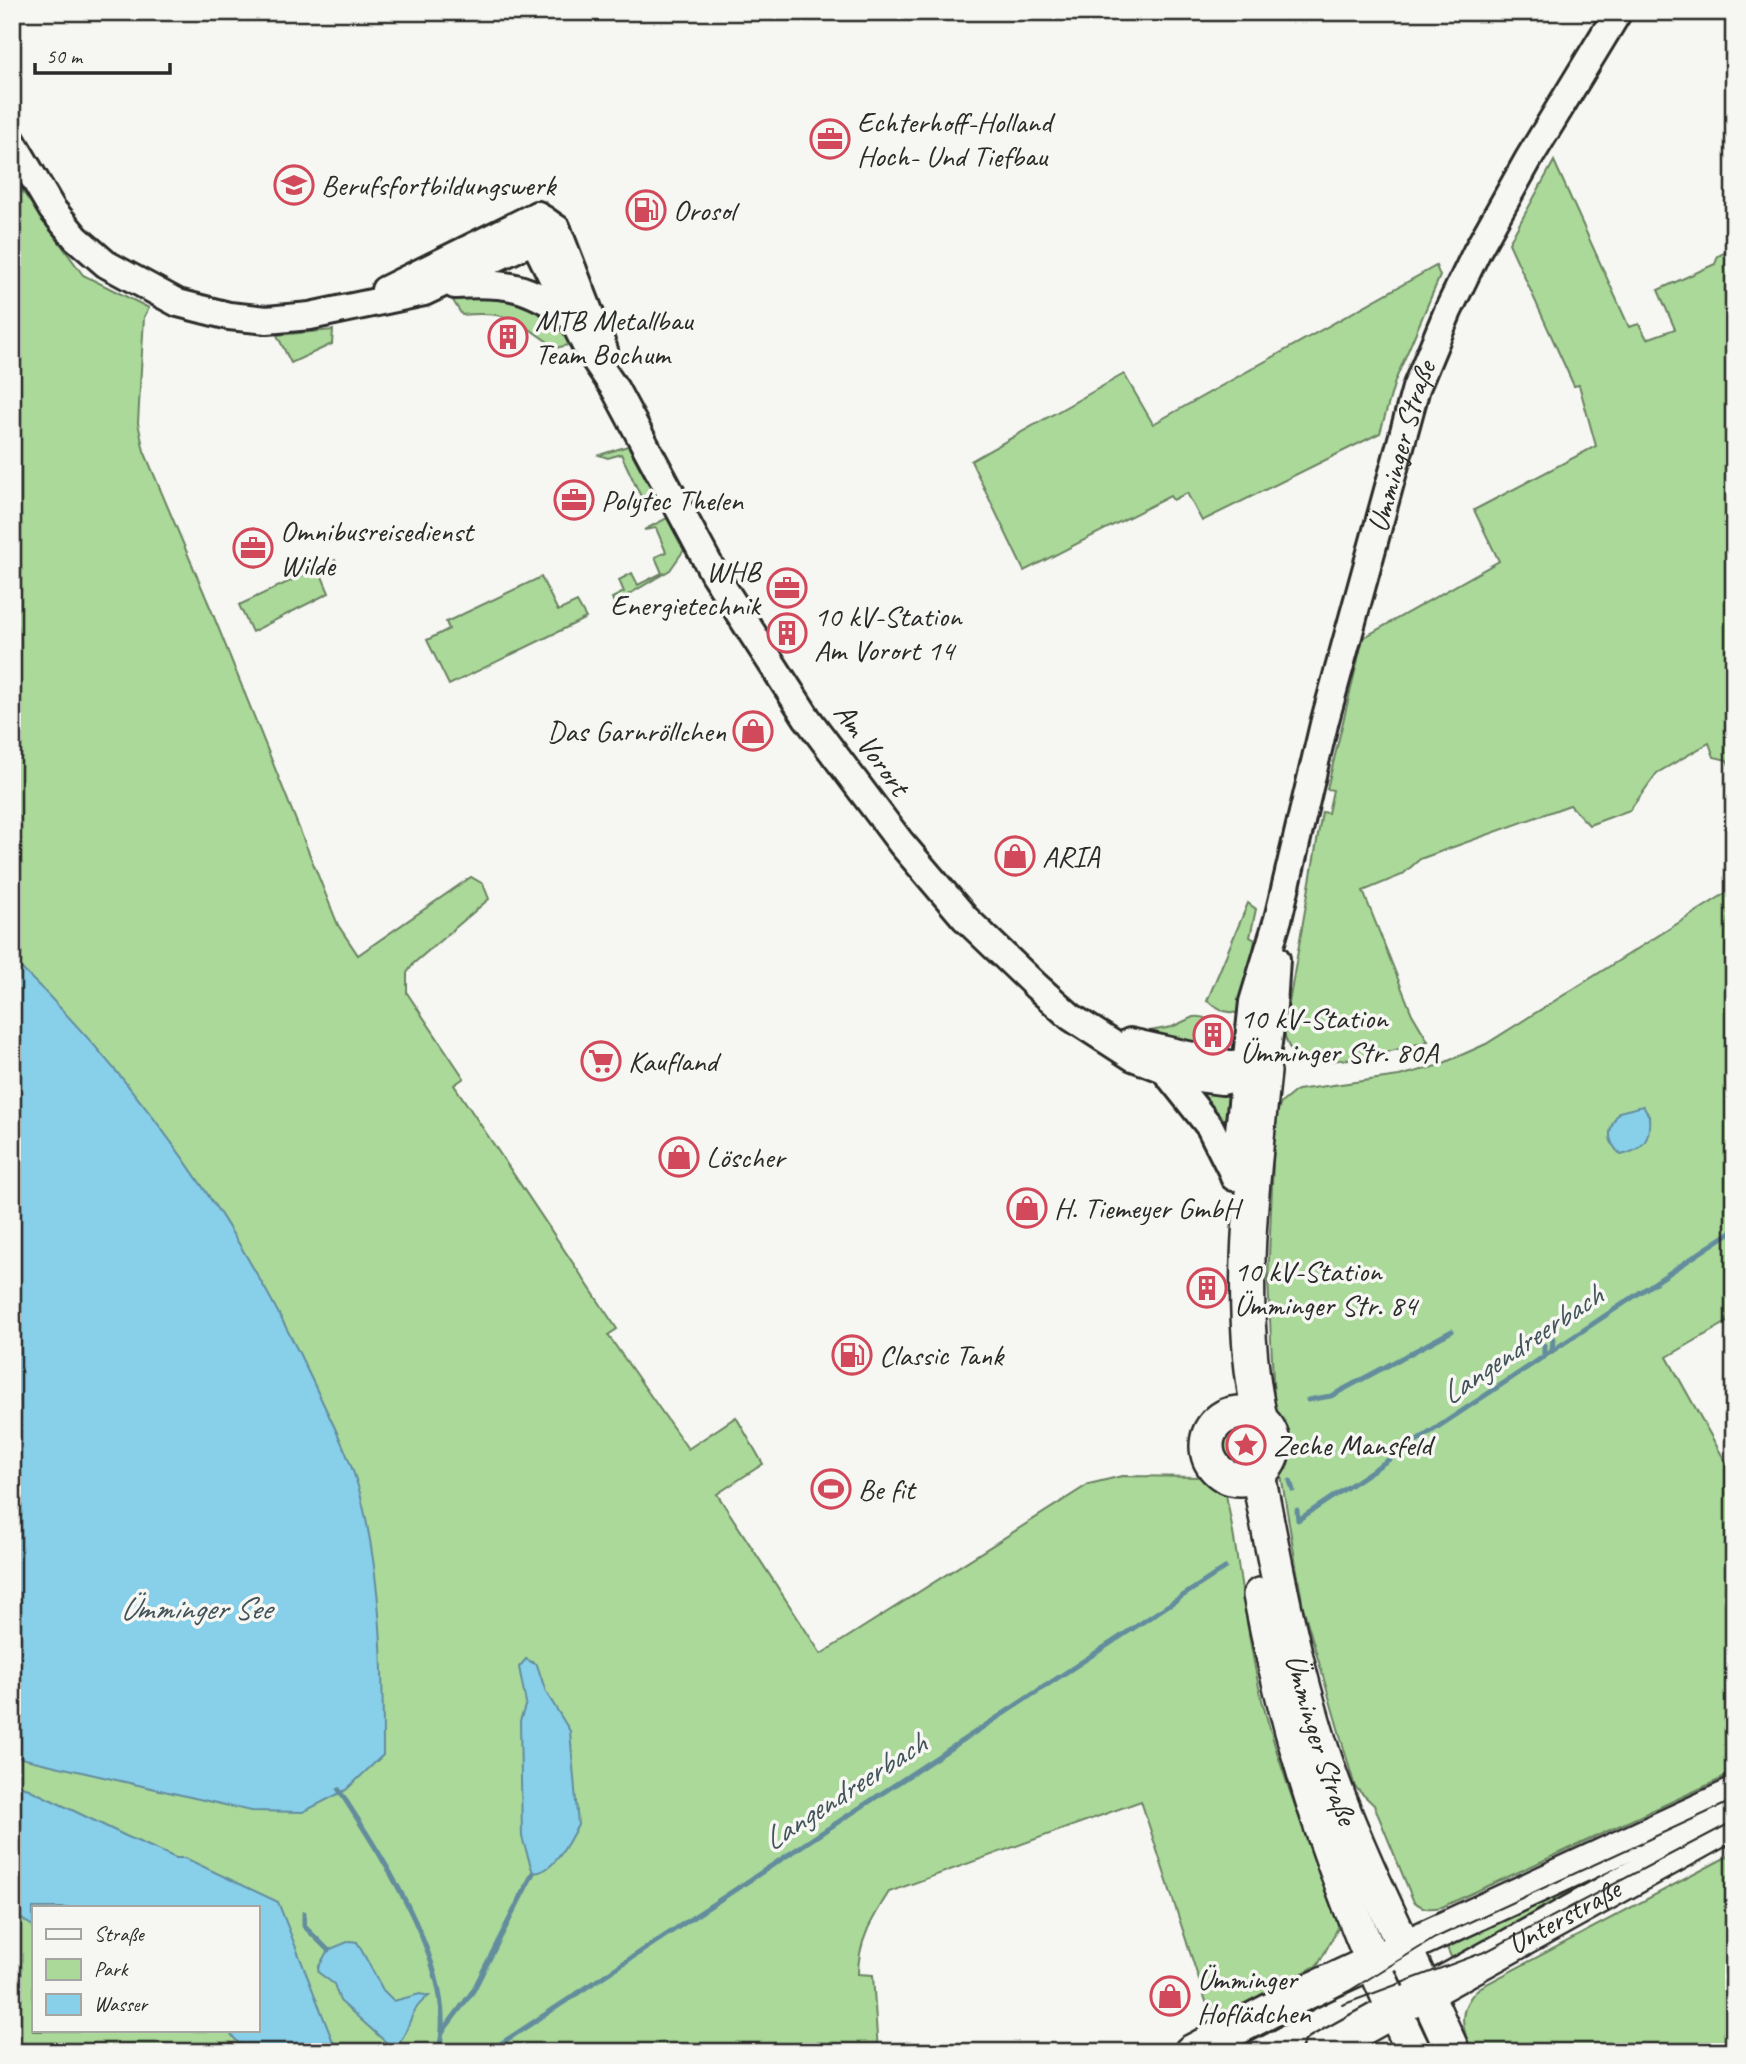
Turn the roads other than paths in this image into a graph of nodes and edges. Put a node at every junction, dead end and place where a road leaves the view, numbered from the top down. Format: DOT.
graph roads {
  1 [pos="1618,12"];
  2 [pos="12,141"];
  3 [pos="542,228"];
  4 [pos="439,286"];
  5 [pos="345,308"];
  6 [pos="571,316"];
  7 [pos="615,389"];
  8 [pos="1092,1030"];
  9 [pos="1250,1072"];
  10 [pos="1167,1073"];
  11 [pos="1234,1177"];
  12 [pos="1246,1416"];
  13 [pos="1248,1476"];
  14 [pos="1734,1795"];
  15 [pos="1734,1822"];
  16 [pos="1403,1947"];
  17 [pos="1371,1962"];
  18 [pos="1425,1992"];
  19 [pos="1394,2010"];
  20 [pos="1191,2052"];
  21 [pos="1320,2052"];
  22 [pos="1414,2052"];
  23 [pos="1453,2052"];
  1 -- 9 [label="street, Ümminger Straße"];
  2 -- 5 [label="street"];
  3 -- 4 [label="street"];
  3 -- 5 [label="street"];
  3 -- 6 [label="street, Am Vorort"];
  3 -- 7 [label="street, Am Vorort"];
  4 -- 5 [label="street"];
  4 -- 6 [label="street, Am Vorort"];
  6 -- 7 [label="street, Am Vorort"];
  7 -- 8 [label="street, Am Vorort"];
  8 -- 9 [label="street, Am Vorort"];
  8 -- 10 [label="street, Am Vorort"];
  9 -- 10 [label="street, Am Vorort"];
  9 -- 11 [label="street, Ümminger Straße"];
  9 -- 12 [label="main road, Ümminger Straße"];
  10 -- 11 [label="street, Am Vorort"];
  11 -- 12 [label="main road, Ümminger Straße"];
  12 -- 13 [label="main road, Ümminger Straße"];
  12 -- 13 [label="main road"];
  13 -- 16 [label="main road, Ümminger Straße"];
  13 -- 17 [label="main road, Ümminger Straße"];
  14 -- 16 [label="main road, Unterstraße"];
  15 -- 18 [label="main road, Unterstraße"];
  16 -- 17 [label="main road, Unterstraße"];
  16 -- 18 [label="main road, Ümminger Straße"];
  17 -- 19 [label="main road, Ümminger Straße"];
  17 -- 20 [label="main road, Unterstraße"];
  18 -- 19 [label="main road, Unterstraße"];
  18 -- 23 [label="main road, Ümminger Straße"];
  19 -- 21 [label="main road, Unterstraße"];
  19 -- 22 [label="main road, Ümminger Straße"];
}
